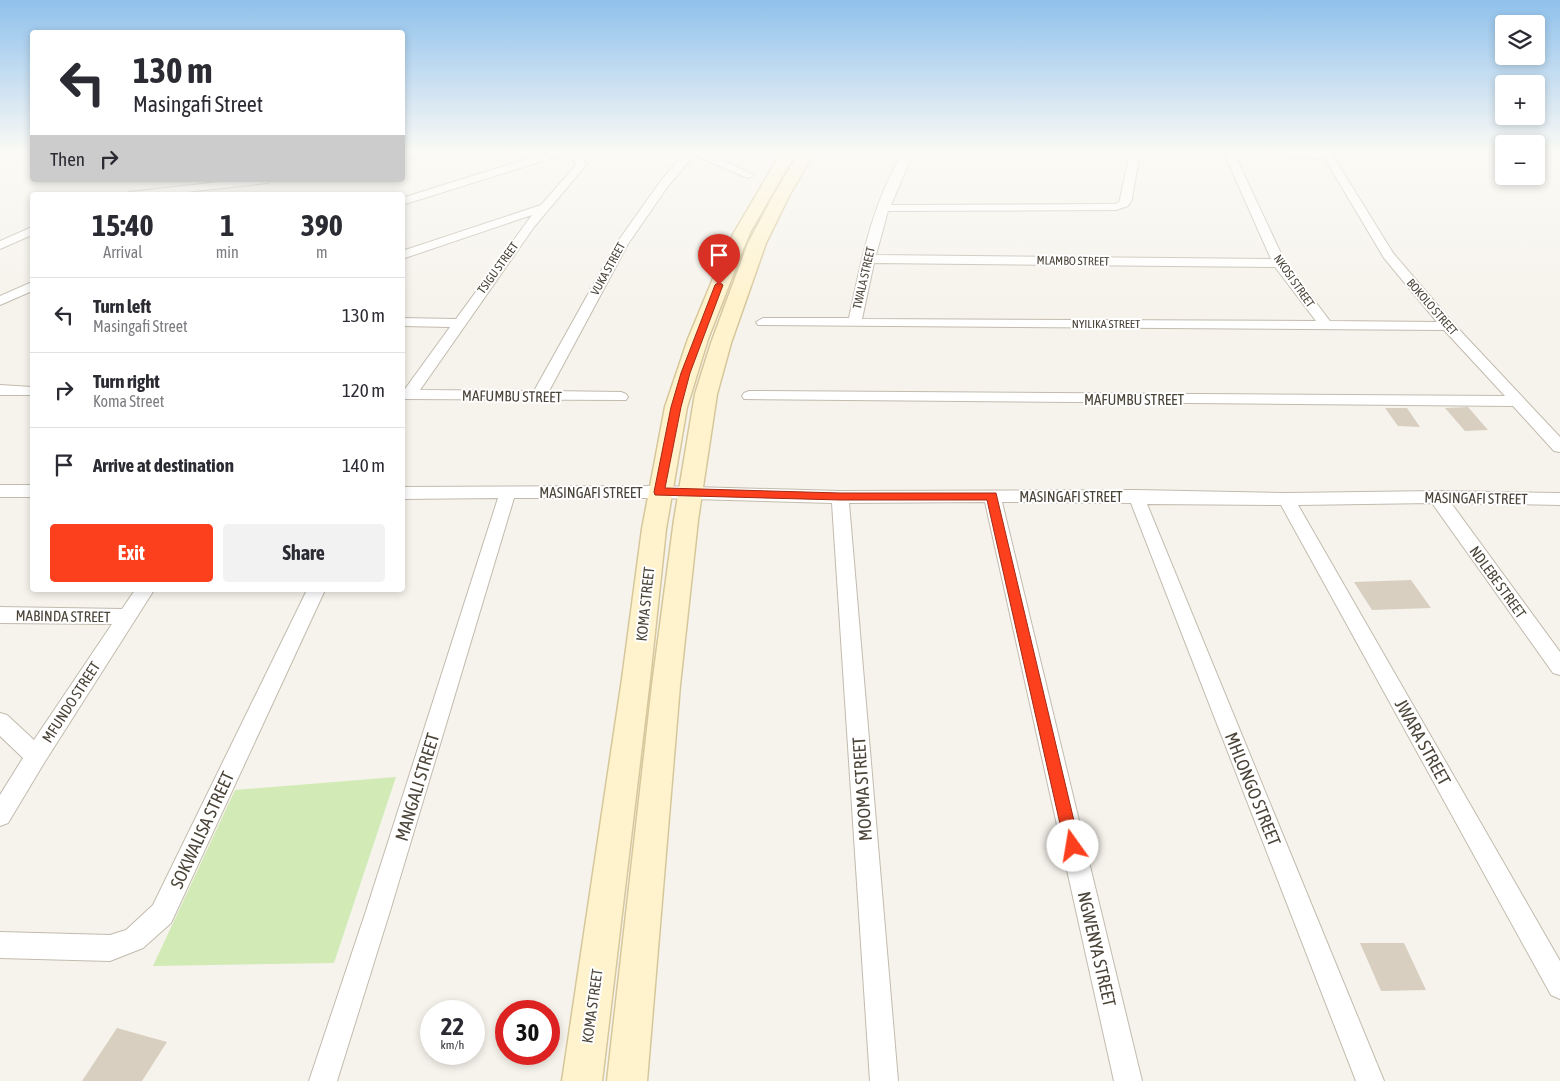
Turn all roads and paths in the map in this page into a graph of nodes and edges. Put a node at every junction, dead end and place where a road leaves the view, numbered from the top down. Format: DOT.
graph roads {
  1 [pos="550,201"];
  2 [pos="652,201"];
  3 [pos="760,201"];
  4 [pos="779,201"];
  5 [pos="886,201"];
  6 [pos="1125,201"];
  7 [pos="1251,201"];
  8 [pos="1355,201"];
  9 [pos="544,208"];
  10 [pos="883,208"];
  11 [pos="30,232"];
  12 [pos="0,245"];
  13 [pos="405,254"];
  14 [pos="867,259"];
  15 [pos="1279,263"];
  16 [pos="30,289"];
  17 [pos="0,301"];
  18 [pos="405,322"];
  19 [pos="763,322"];
  20 [pos="854,322"];
  21 [pos="459,323"];
  22 [pos="1326,325"];
  23 [pos="1448,326"];
  24 [pos="0,390"];
  25 [pos="30,391"];
  26 [pos="406,394"];
  27 [pos="539,396"];
  28 [pos="749,396"];
  29 [pos="621,397"];
  30 [pos="1518,401"];
  31 [pos="1560,447"];
  32 [pos="0,491"];
  33 [pos="30,491"];
  34 [pos="508,492"];
  35 [pos="405,493"];
  36 [pos="675,493"];
  37 [pos="992,496"];
  38 [pos="1136,496"];
  39 [pos="840,497"];
  40 [pos="1437,497"];
  41 [pos="1286,499"];
  42 [pos="1560,499"];
  43 [pos="144,592"];
  44 [pos="315,592"];
  45 [pos="0,615"];
  46 [pos="126,617"];
  47 [pos="1560,667"];
  48 [pos="0,722"];
  49 [pos="36,756"];
  50 [pos="0,815"];
  51 [pos="0,945"];
  52 [pos="1560,986"];
  53 [pos="323,1081"];
  54 [pos="582,1081"];
  55 [pos="627,1081"];
  56 [pos="884,1081"];
  57 [pos="1128,1081"];
  58 [pos="1370,1081"];
  1 -- 9 [label="street, TSIGU STREET"];
  2 -- 27 [label="street, VUKA STREET"];
  3 -- 36 [label="main road, KOMA STREET"];
  4 -- 36 [label="main road, KOMA STREET"];
  5 -- 10 [label="street, TWALA STREET"];
  6 -- 10 [label="street"];
  7 -- 15 [label="street, NKOSI STREET"];
  8 -- 23 [label="street, BOKOLO STREET"];
  9 -- 13 [label="street"];
  9 -- 21 [label="street, TSIGU STREET"];
  10 -- 14 [label="street, TWALA STREET"];
  11 -- 12 [label="street"];
  14 -- 15 [label="street, MLAMBO STREET"];
  14 -- 20 [label="street, TWALA STREET"];
  15 -- 22 [label="street, NKOSI STREET"];
  16 -- 17 [label="street"];
  18 -- 21 [label="street"];
  19 -- 20 [label="street, NYILIKA STREET"];
  20 -- 22 [label="street, NYILIKA STREET"];
  21 -- 26 [label="street, TSIGU STREET"];
  22 -- 23 [label="street, NYILIKA STREET"];
  23 -- 30 [label="street, BOKOLO STREET"];
  24 -- 25 [label="street"];
  26 -- 27 [label="street, MAFUMBU STREET"];
  27 -- 29 [label="street, MAFUMBU STREET"];
  28 -- 30 [label="street, MAFUMBU STREET"];
  30 -- 31 [label="street, BOKOLO STREET"];
  32 -- 33 [label="street"];
  34 -- 35 [label="street, MASINGAFI STREET"];
  34 -- 36 [label="street, MASINGAFI STREET"];
  34 -- 53 [label="street, MANGALI STREET"];
  36 -- 39 [label="street, MASINGAFI STREET"];
  36 -- 54 [label="main road, KOMA STREET"];
  36 -- 55 [label="main road, KOMA STREET"];
  37 -- 38 [label="street, MASINGAFI STREET"];
  37 -- 39 [label="street, MASINGAFI STREET"];
  37 -- 57 [label="street, NGWENYA STREET"];
  38 -- 41 [label="street, MASINGAFI STREET"];
  38 -- 58 [label="street, MHLONGO STREET"];
  39 -- 56 [label="street, MOOMA STREET"];
  40 -- 41 [label="street, MASINGAFI STREET"];
  40 -- 42 [label="street, MASINGAFI STREET"];
  40 -- 47 [label="street, NDLEBE STREET"];
  41 -- 52 [label="street, JWARA STREET"];
  43 -- 46 [label="street, MFUNDO STREET"];
  44 -- 51 [label="street, SOKWALISA STREET"];
  45 -- 46 [label="street, MABINDA STREET"];
  46 -- 49 [label="street, MFUNDO STREET"];
  48 -- 49 [label="street"];
  49 -- 50 [label="street, MFUNDO STREET"];
}
